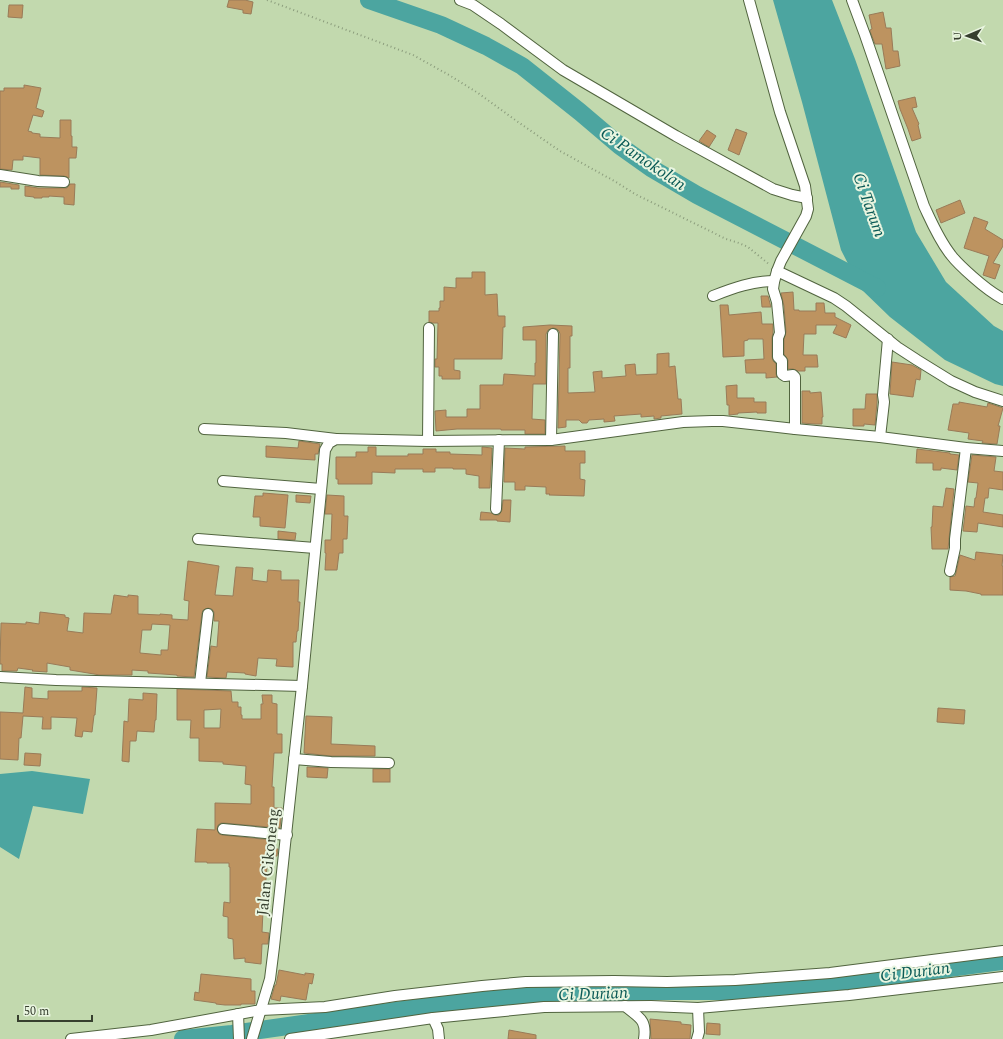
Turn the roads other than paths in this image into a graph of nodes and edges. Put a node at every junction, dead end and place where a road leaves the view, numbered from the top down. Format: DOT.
graph roads {
  1 [pos="460,0"];
  2 [pos="749,0"];
  3 [pos="852,0"];
  4 [pos="0,175"];
  5 [pos="64,182"];
  6 [pos="807,198"];
  7 [pos="776,276"];
  8 [pos="713,296"];
  9 [pos="1003,299"];
  10 [pos="429,328"];
  11 [pos="553,334"];
  12 [pos="888,339"];
  13 [pos="1003,401"];
  14 [pos="204,429"];
  15 [pos="795,429"];
  16 [pos="880,437"];
  17 [pos="336,439"];
  18 [pos="499,440"];
  19 [pos="552,440"];
  20 [pos="428,441"];
  21 [pos="966,448"];
  22 [pos="1003,451"];
  23 [pos="223,481"];
  24 [pos="321,489"];
  25 [pos="496,509"];
  26 [pos="198,539"];
  27 [pos="315,548"];
  28 [pos="950,571"];
  29 [pos="208,614"];
  30 [pos="0,677"];
  31 [pos="200,683"];
  32 [pos="302,686"];
  33 [pos="294,759"];
  34 [pos="389,763"];
  35 [pos="223,830"];
  36 [pos="287,835"];
  37 [pos="1003,951"];
  38 [pos="1003,977"];
  39 [pos="625,1006"];
  40 [pos="698,1008"];
  41 [pos="260,1012"];
  42 [pos="238,1018"];
  43 [pos="433,1018"];
  44 [pos="330,1036"];
  45 [pos="71,1039"];
  46 [pos="239,1039"];
  47 [pos="252,1039"];
  48 [pos="290,1039"];
  49 [pos="439,1039"];
  50 [pos="644,1039"];
  51 [pos="697,1039"];
  1 -- 6 [label="street"];
  2 -- 6 [label="street"];
  3 -- 9 [label="street"];
  4 -- 5 [label="street"];
  6 -- 7 [label="street"];
  7 -- 8 [label="street"];
  7 -- 12 [label="street"];
  7 -- 15 [label="street"];
  10 -- 20 [label="street"];
  11 -- 19 [label="street"];
  12 -- 13 [label="street"];
  12 -- 16 [label="street"];
  14 -- 17 [label="street"];
  15 -- 16 [label="street"];
  15 -- 19 [label="street"];
  16 -- 21 [label="street"];
  17 -- 20 [label="street"];
  17 -- 24 [label="street, Jalan Cikoneng"];
  18 -- 19 [label="street"];
  18 -- 20 [label="street"];
  18 -- 25 [label="street"];
  21 -- 22 [label="street"];
  21 -- 28 [label="street"];
  23 -- 24 [label="street"];
  24 -- 27 [label="street, Jalan Cikoneng"];
  26 -- 27 [label="street"];
  27 -- 32 [label="street, Jalan Cikoneng"];
  29 -- 31 [label="street"];
  30 -- 31 [label="street"];
  31 -- 32 [label="street"];
  32 -- 33 [label="street, Jalan Cikoneng"];
  33 -- 34 [label="street"];
  33 -- 36 [label="street, Jalan Cikoneng"];
  35 -- 36 [label="street"];
  36 -- 41 [label="street, Jalan Cikoneng"];
  37 -- 41 [label="street"];
  38 -- 40 [label="street"];
  39 -- 40 [label="street"];
  39 -- 43 [label="street"];
  39 -- 50 [label="street"];
  40 -- 51 [label="street"];
  41 -- 42 [label="street"];
  41 -- 47 [label="street, Jalan Cikoneng"];
  42 -- 45 [label="street"];
  42 -- 46 [label="street"];
  43 -- 44 [label="street"];
  43 -- 49 [label="street"];
  44 -- 48 [label="street"];
}
